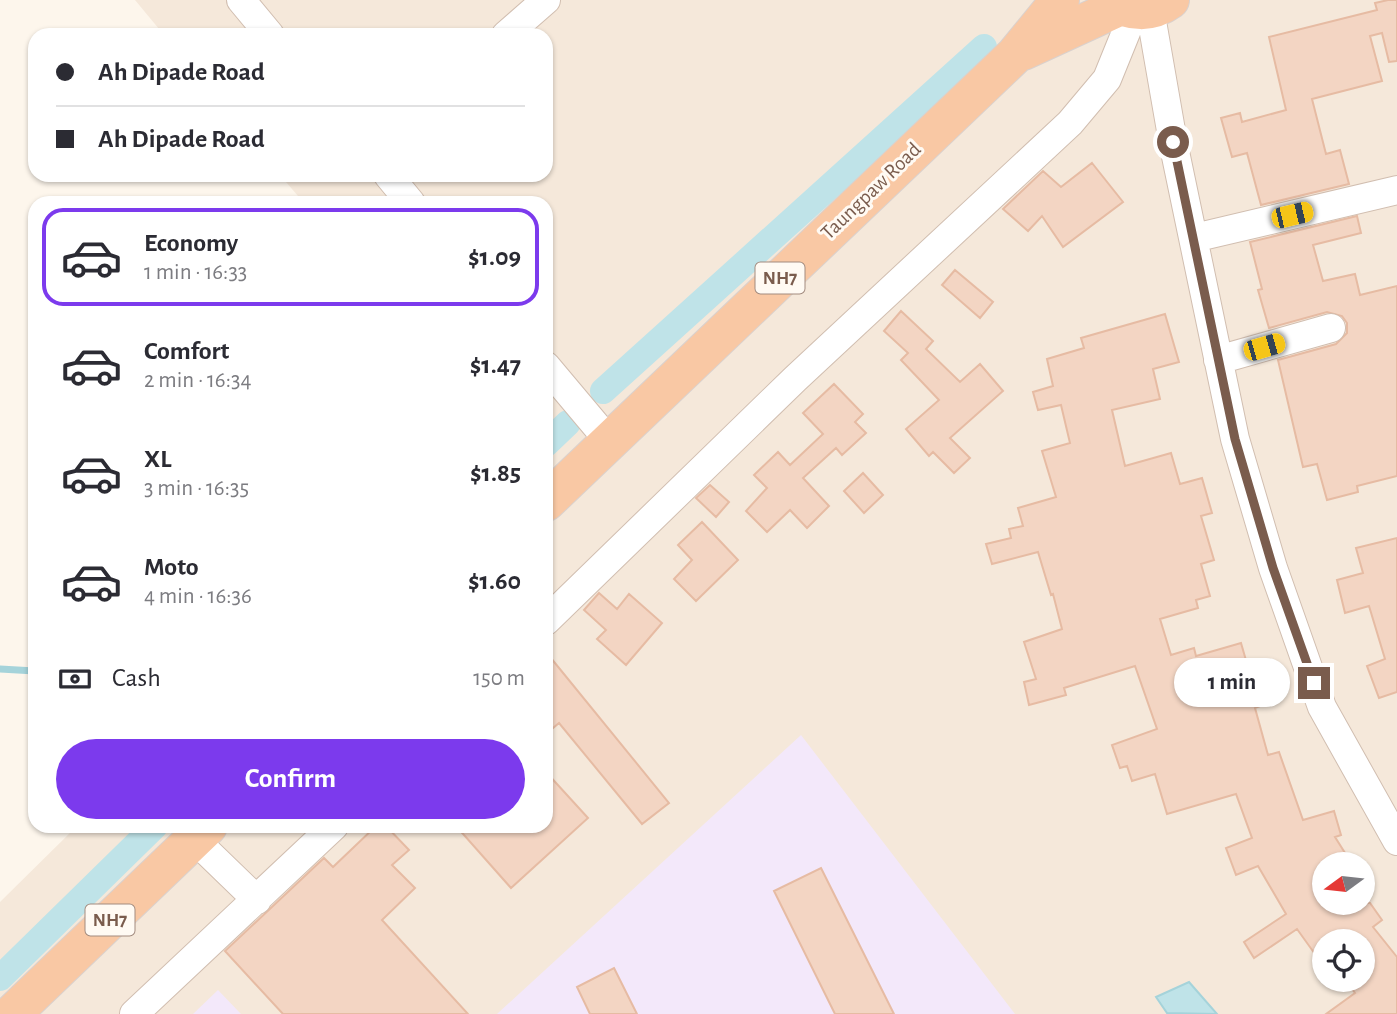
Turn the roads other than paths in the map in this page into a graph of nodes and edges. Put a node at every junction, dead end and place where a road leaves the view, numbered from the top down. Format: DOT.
graph roads {
  1 [pos="241,0"];
  2 [pos="546,0"];
  3 [pos="1060,0"];
  4 [pos="1138,5"];
  5 [pos="264,28"];
  6 [pos="514,28"];
  7 [pos="1015,55"];
  8 [pos="394,182"];
  9 [pos="1397,190"];
  10 [pos="405,196"];
  11 [pos="1194,238"];
  12 [pos="1331,328"];
  13 [pos="1218,360"];
  14 [pos="553,374"];
  15 [pos="609,441"];
  16 [pos="553,495"];
  17 [pos="553,614"];
  18 [pos="201,833"];
  19 [pos="327,833"];
  20 [pos="1397,841"];
  21 [pos="257,901"];
  22 [pos="12,1014"];
  23 [pos="134,1014"];
  1 -- 5 [label="street"];
  2 -- 6 [label="street"];
  3 -- 7 [label="highway, Taungpaw Road / NH7"];
  4 -- 7 [label="highway, Taungpaw Road / NH7"];
  4 -- 11 [label="street"];
  4 -- 17 [label="street"];
  7 -- 15 [label="highway, Taungpaw Road / NH7"];
  8 -- 10 [label="street"];
  9 -- 11 [label="street"];
  11 -- 13 [label="street"];
  12 -- 13 [label="street"];
  13 -- 20 [label="street"];
  14 -- 15 [label="street"];
  15 -- 16 [label="highway, Taungpaw Road / NH7"];
  18 -- 21 [label="street"];
  18 -- 22 [label="highway, NH7"];
  19 -- 21 [label="street"];
  21 -- 23 [label="street"];
}
